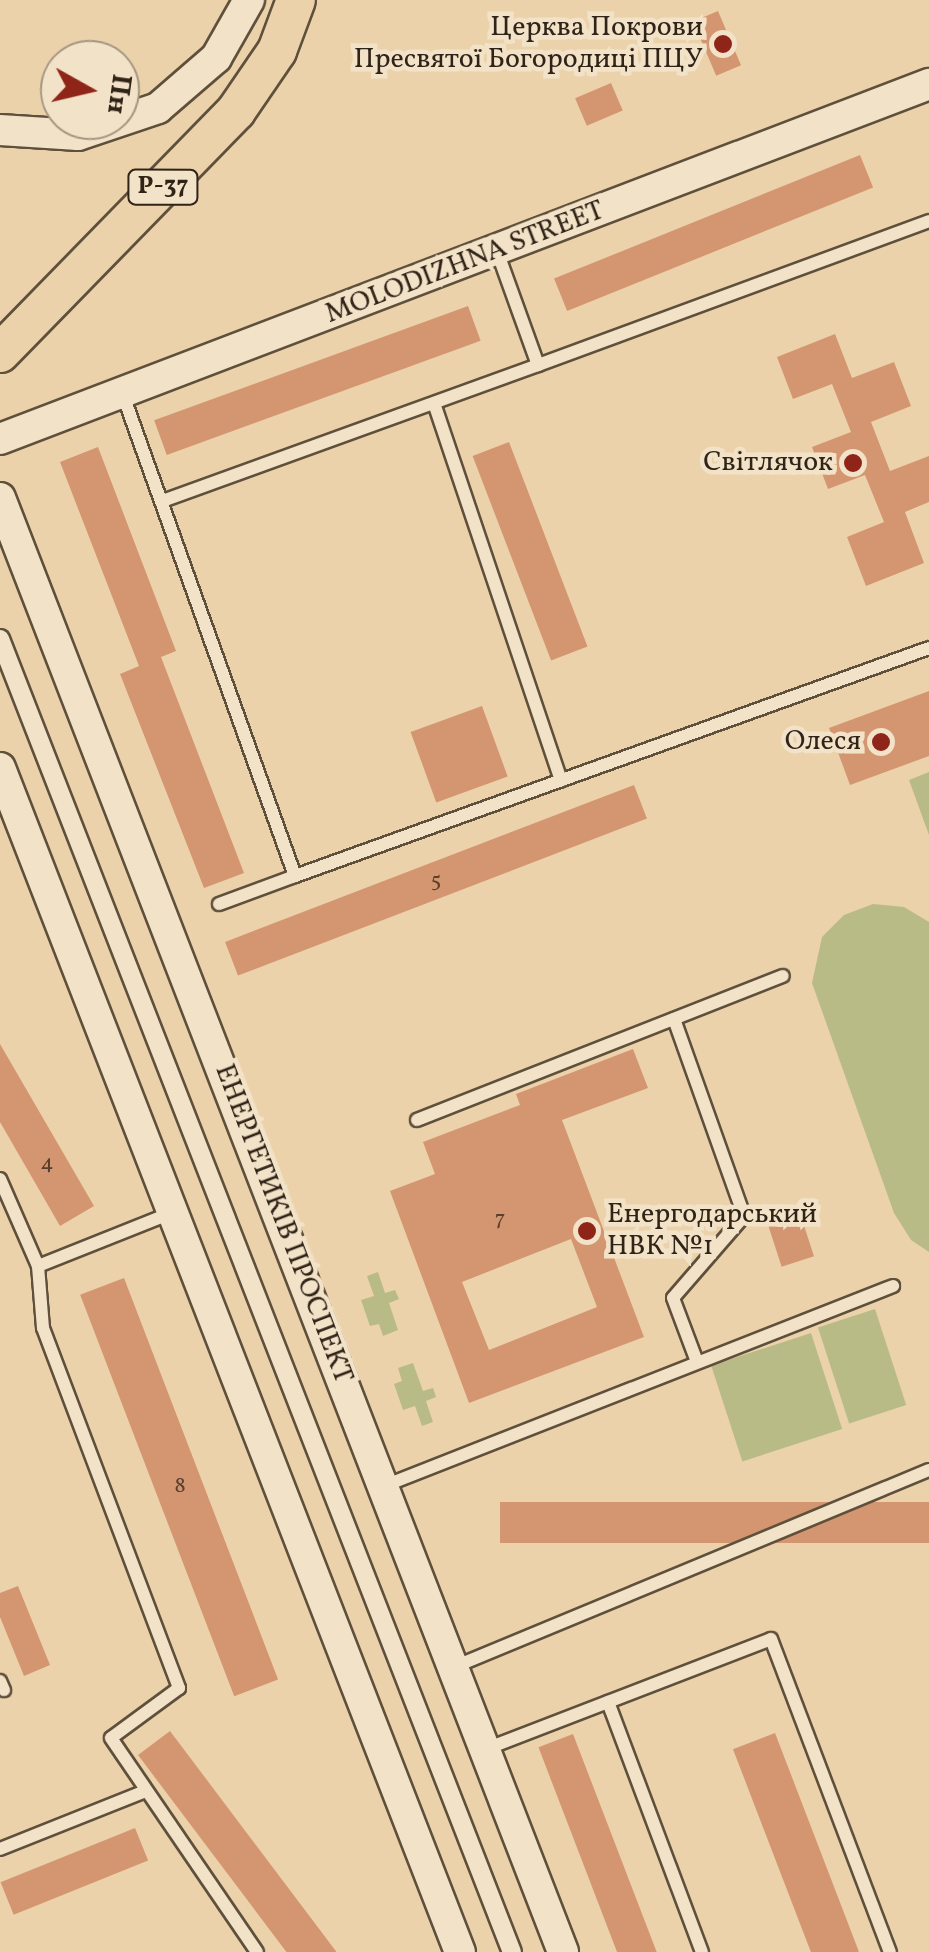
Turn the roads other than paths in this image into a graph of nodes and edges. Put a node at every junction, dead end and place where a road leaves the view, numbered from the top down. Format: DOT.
graph roads {
  1 [pos="250,0"];
  2 [pos="296,0"];
  3 [pos="929,84"];
  4 [pos="0,130"];
  5 [pos="929,221"];
  6 [pos="497,251"];
  7 [pos="0,353"];
  8 [pos="538,366"];
  9 [pos="124,395"];
  10 [pos="434,406"];
  11 [pos="0,439"];
  12 [pos="0,498"];
  13 [pos="165,500"];
  14 [pos="0,639"];
  15 [pos="929,648"];
  16 [pos="0,768"];
  17 [pos="561,780"];
  18 [pos="295,876"];
  19 [pos="218,904"];
  20 [pos="783,976"];
  21 [pos="674,1019"];
  22 [pos="417,1120"];
  23 [pos="0,1179"];
  24 [pos="6,1204"];
  25 [pos="171,1213"];
  26 [pos="38,1266"];
  27 [pos="893,1286"];
  28 [pos="697,1362"];
  29 [pos="929,1470"];
  30 [pos="384,1486"];
  31 [pos="454,1667"];
  32 [pos="608,1702"];
  33 [pos="486,1748"];
  34 [pos="146,1791"];
  35 [pos="0,1849"];
  36 [pos="257,1952"];
  37 [pos="460,1952"];
  38 [pos="512,1952"];
  39 [pos="563,1952"];
  40 [pos="702,1952"];
  41 [pos="890,1952"];
  1 -- 4 [label="street"];
  2 -- 7 [label="main road, Р-37"];
  3 -- 6 [label="street, MOLODIZHNA STREET"];
  5 -- 8 [label="lane"];
  6 -- 8 [label="lane"];
  6 -- 9 [label="street, MOLODIZHNA STREET"];
  8 -- 10 [label="lane"];
  9 -- 11 [label="street, MOLODIZHNA STREET"];
  9 -- 13 [label="lane"];
  10 -- 13 [label="lane"];
  10 -- 17 [label="lane"];
  12 -- 30 [label="street, ЕНЕРГЕТИКІВ ПРОСПЕКТ"];
  13 -- 18 [label="lane"];
  14 -- 38 [label="street"];
  15 -- 17 [label="lane"];
  16 -- 25 [label="street"];
  17 -- 18 [label="lane"];
  18 -- 19 [label="lane"];
  20 -- 21 [label="lane"];
  21 -- 22 [label="lane"];
  21 -- 28 [label="lane"];
  23 -- 24 [label="lane"];
  24 -- 26 [label="lane"];
  25 -- 26 [label="lane"];
  25 -- 37 [label="street"];
  26 -- 34 [label="lane"];
  27 -- 28 [label="lane"];
  28 -- 30 [label="lane"];
  29 -- 31 [label="lane"];
  30 -- 31 [label="street, ЕНЕРГЕТИКІВ ПРОСПЕКТ"];
  31 -- 33 [label="street, ЕНЕРГЕТИКІВ ПРОСПЕКТ"];
  32 -- 33 [label="lane"];
  32 -- 40 [label="lane"];
  32 -- 41 [label="lane"];
  33 -- 39 [label="street, ЕНЕРГЕТИКІВ ПРОСПЕКТ"];
  34 -- 35 [label="lane"];
  34 -- 36 [label="lane"];
}
